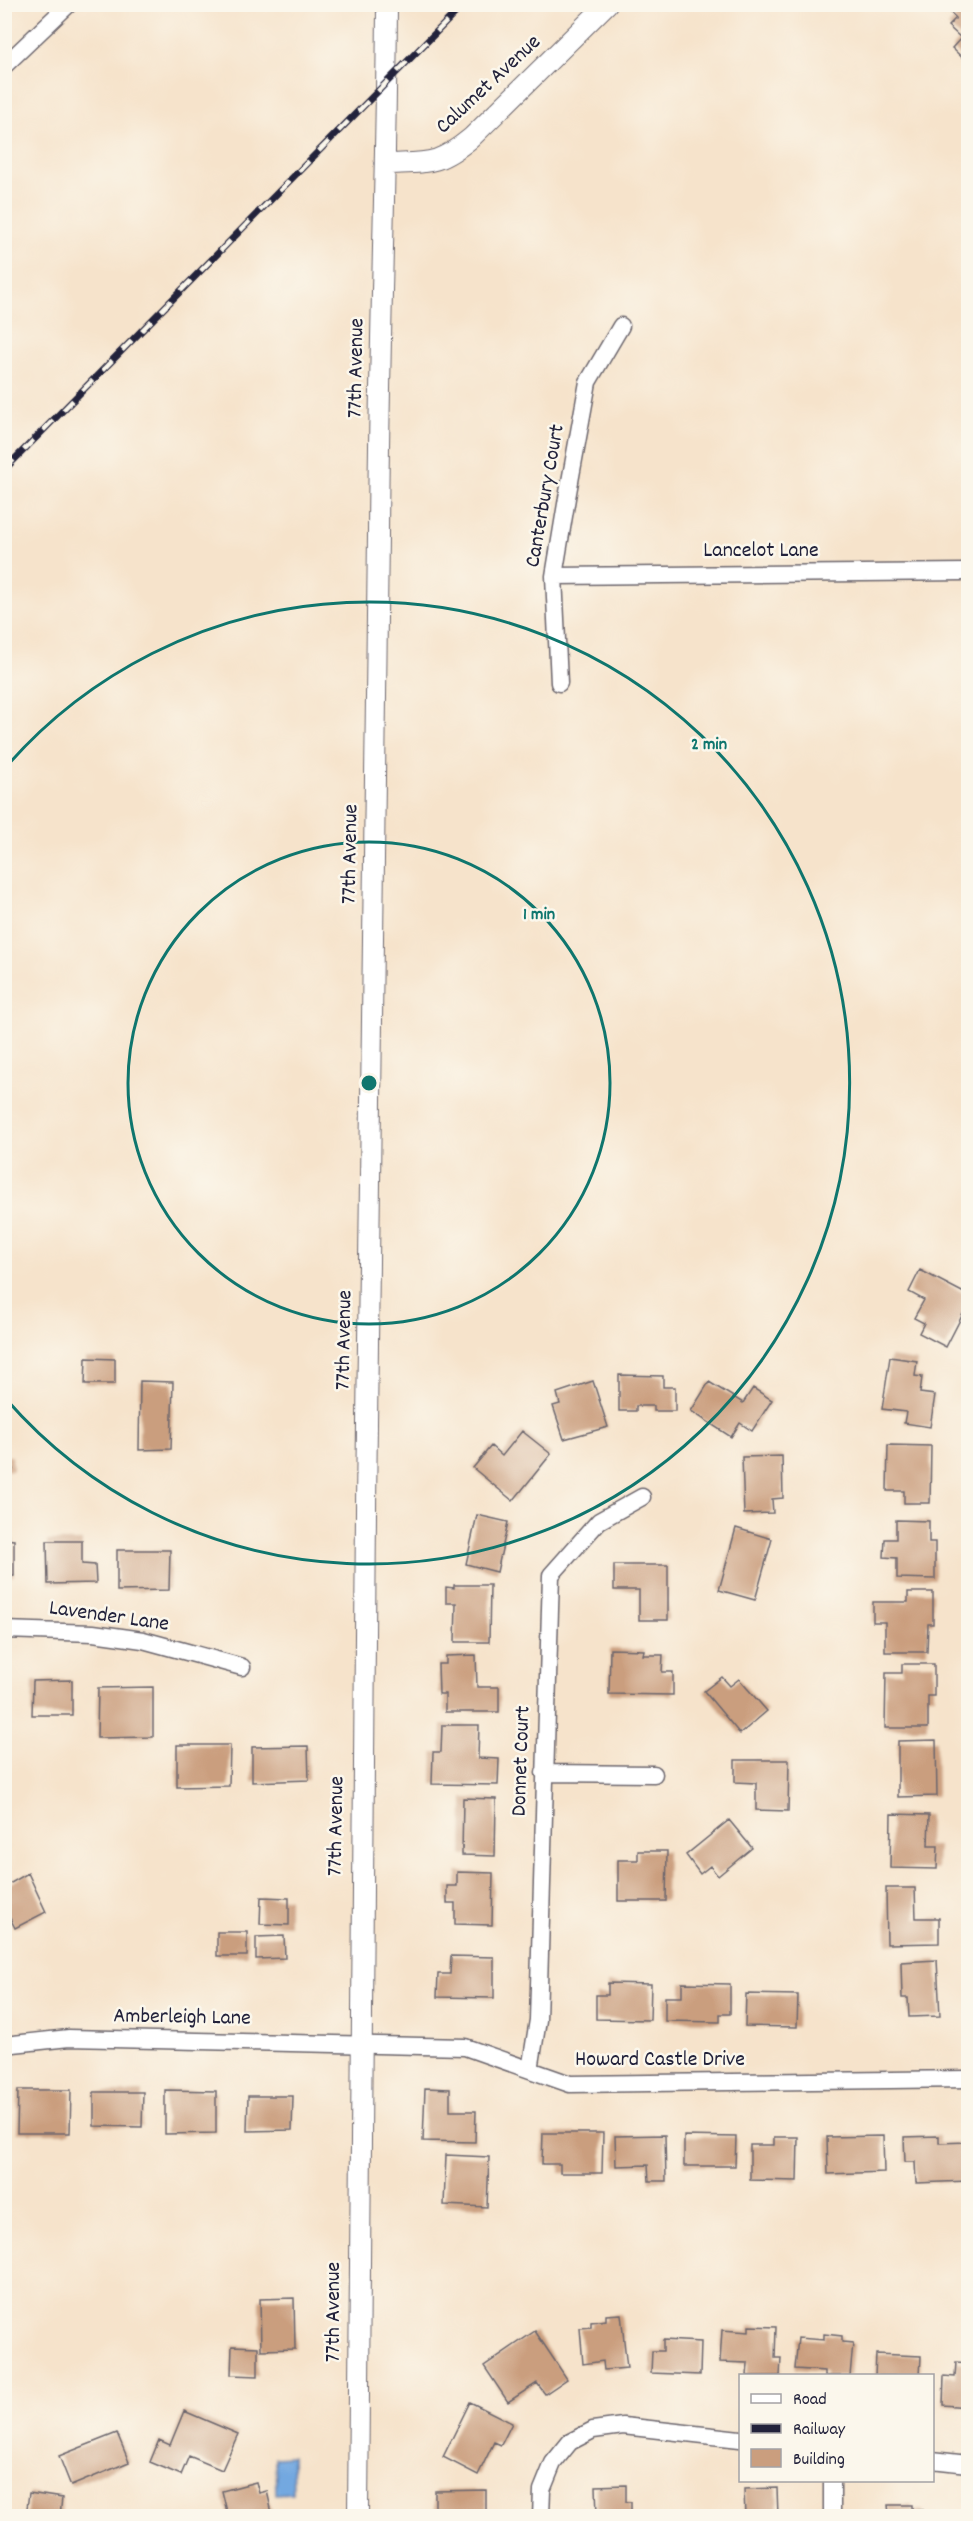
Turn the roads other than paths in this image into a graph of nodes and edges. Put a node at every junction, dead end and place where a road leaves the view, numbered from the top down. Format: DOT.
graph roads {
  1 [pos="69,4"];
  2 [pos="387,4"];
  3 [pos="607,4"];
  4 [pos="4,66"];
  5 [pos="386,164"];
  6 [pos="621,326"];
  7 [pos="969,572"];
  8 [pos="554,576"];
  9 [pos="559,683"];
  10 [pos="642,1497"];
  11 [pos="4,1630"];
  12 [pos="242,1667"];
  13 [pos="544,1773"];
  14 [pos="654,1774"];
  15 [pos="4,2044"];
  16 [pos="359,2044"];
  17 [pos="530,2070"];
  18 [pos="969,2079"];
  19 [pos="739,2439"];
  20 [pos="934,2460"];
  21 [pos="969,2464"];
  22 [pos="832,2482"];
  23 [pos="358,2517"];
  24 [pos="541,2517"];
  25 [pos="832,2517"];
  1 -- 4 [label="street"];
  2 -- 5 [label="street, 77th Avenue"];
  3 -- 5 [label="street, Calumet Avenue"];
  5 -- 16 [label="street, 77th Avenue"];
  6 -- 8 [label="street, Canterbury Court"];
  7 -- 8 [label="street, Lancelot Lane"];
  8 -- 9 [label="street, Canterbury Court"];
  10 -- 13 [label="street, Donnet Court"];
  11 -- 12 [label="street, Lavender Lane"];
  13 -- 14 [label="street"];
  13 -- 17 [label="street, Donnet Court"];
  15 -- 16 [label="street, Amberleigh Lane"];
  16 -- 17 [label="street, Howard Castle Drive"];
  16 -- 23 [label="street, 77th Avenue"];
  17 -- 18 [label="street, Howard Castle Drive"];
  19 -- 24 [label="street"];
  20 -- 21 [label="street"];
  22 -- 25 [label="street"];
}
